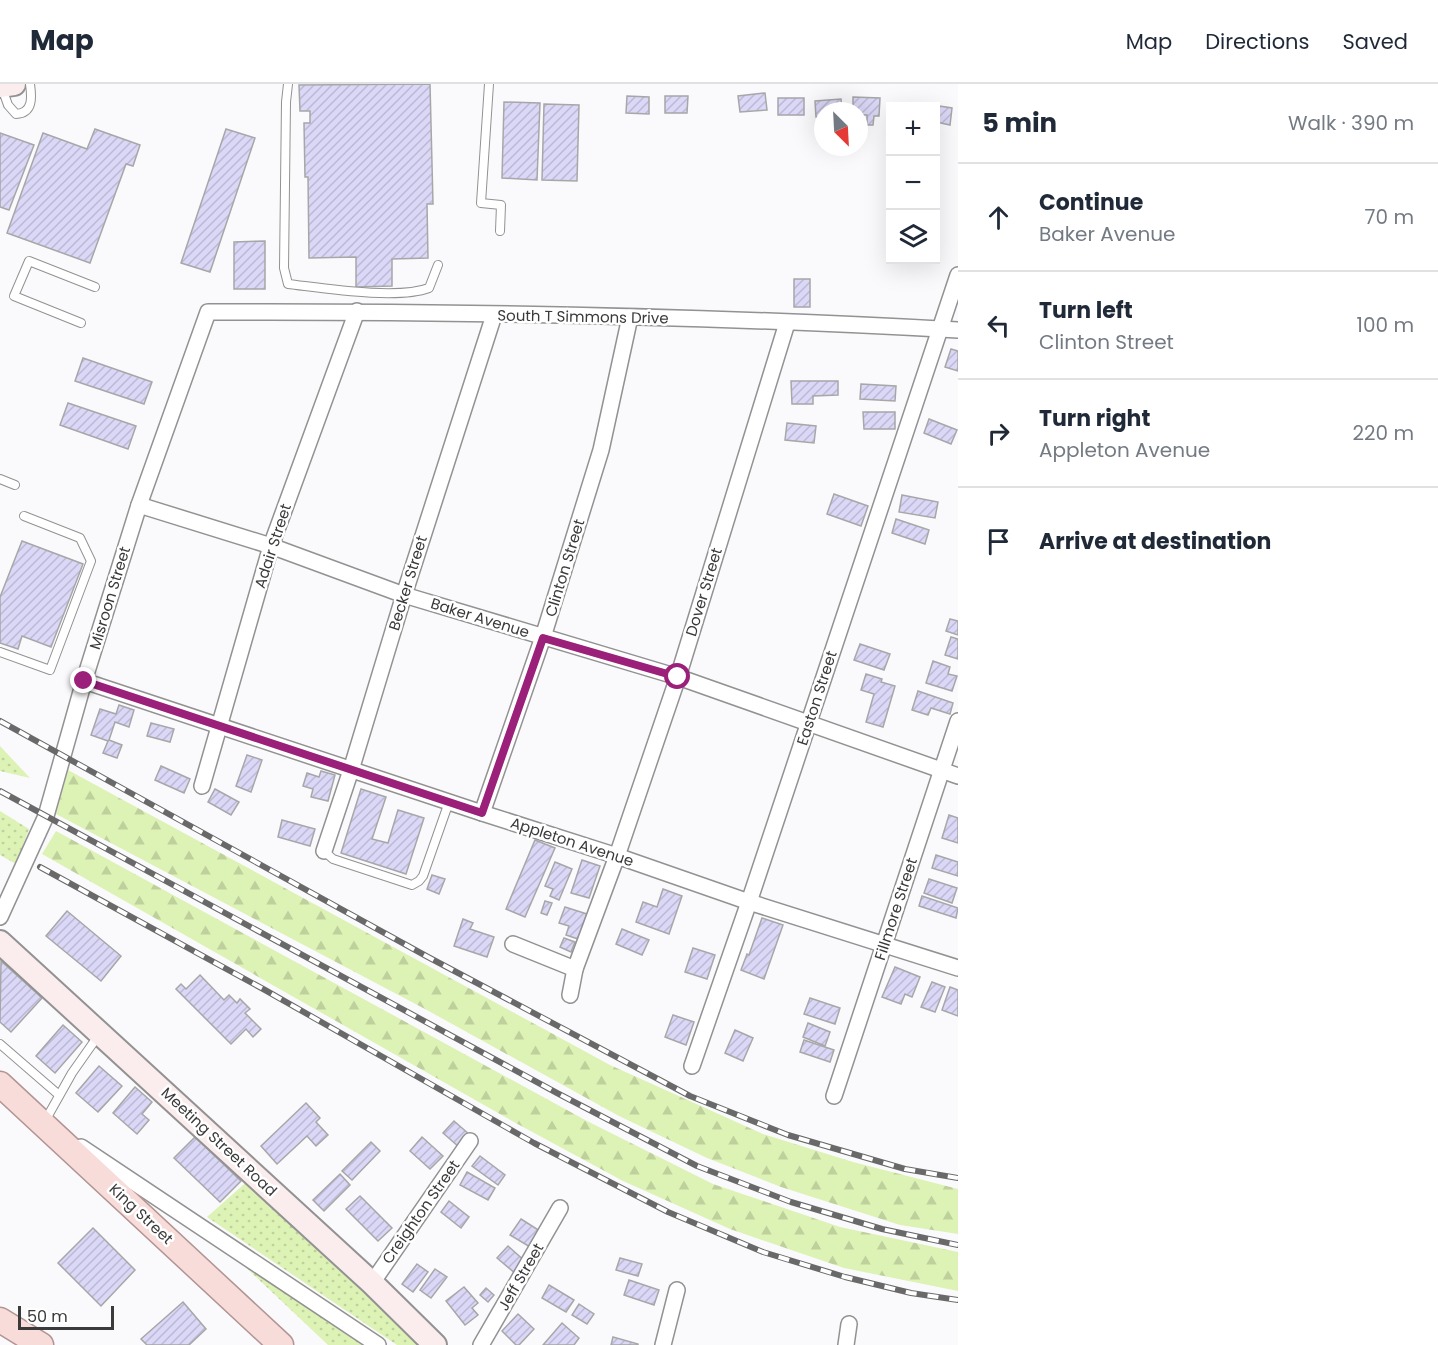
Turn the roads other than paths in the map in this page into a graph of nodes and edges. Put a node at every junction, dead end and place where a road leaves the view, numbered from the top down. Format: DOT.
graph roads {
  1 [pos="30,84"];
  2 [pos="288,84"];
  3 [pos="489,84"];
  4 [pos="5,89"];
  5 [pos="0,109"];
  6 [pos="500,231"];
  7 [pos="438,265"];
  8 [pos="958,275"];
  9 [pos="95,287"];
  10 [pos="357,311"];
  11 [pos="208,312"];
  12 [pos="494,315"];
  13 [pos="630,317"];
  14 [pos="81,323"];
  15 [pos="787,323"];
  16 [pos="940,329"];
  17 [pos="958,330"];
  18 [pos="0,479"];
  19 [pos="15,485"];
  20 [pos="139,505"];
  21 [pos="24,516"];
  22 [pos="271,546"];
  23 [pos="404,595"];
  24 [pos="543,638"];
  25 [pos="0,652"];
  26 [pos="678,677"];
  27 [pos="84,681"];
  28 [pos="958,721"];
  29 [pos="809,723"];
  30 [pos="218,725"];
  31 [pos="351,770"];
  32 [pos="942,771"];
  33 [pos="958,776"];
  34 [pos="202,786"];
  35 [pos="449,802"];
  36 [pos="482,813"];
  37 [pos="324,851"];
  38 [pos="617,856"];
  39 [pos="749,902"];
  40 [pos="0,916"];
  41 [pos="0,942"];
  42 [pos="513,944"];
  43 [pos="884,945"];
  44 [pos="958,968"];
  45 [pos="575,969"];
  46 [pos="570,995"];
  47 [pos="100,1032"];
  48 [pos="0,1044"];
  49 [pos="692,1066"];
  50 [pos="0,1084"];
  51 [pos="59,1095"];
  52 [pos="834,1096"];
  53 [pos="45,1121"];
  54 [pos="470,1141"];
  55 [pos="561,1208"];
  56 [pos="372,1283"];
  57 [pos="677,1290"];
  58 [pos="0,1320"];
  59 [pos="849,1324"];
  60 [pos="41,1345"];
  61 [pos="281,1345"];
  62 [pos="378,1345"];
  63 [pos="435,1345"];
  64 [pos="481,1345"];
  65 [pos="663,1345"];
  66 [pos="846,1345"];
  1 -- 4 [label="lane"];
  2 -- 7 [label="lane"];
  3 -- 6 [label="lane"];
  4 -- 5 [label="lane"];
  8 -- 16 [label="street, Easton Street"];
  9 -- 14 [label="lane"];
  10 -- 11 [label="street, South T Simmons Drive"];
  10 -- 12 [label="street, South T Simmons Drive"];
  10 -- 22 [label="street, Adair Street"];
  11 -- 20 [label="street, Misroon Street"];
  12 -- 13 [label="street, South T Simmons Drive"];
  12 -- 23 [label="street, Becker Street"];
  13 -- 15 [label="street, South T Simmons Drive"];
  13 -- 24 [label="street, Clinton Street"];
  15 -- 16 [label="street, South T Simmons Drive"];
  15 -- 26 [label="street, Dover Street"];
  16 -- 17 [label="street, South T Simmons Drive"];
  16 -- 29 [label="street, Easton Street"];
  18 -- 19 [label="lane"];
  20 -- 22 [label="street, Baker Avenue"];
  20 -- 27 [label="street, Misroon Street"];
  21 -- 25 [label="lane"];
  22 -- 23 [label="street, Baker Avenue"];
  22 -- 30 [label="street, Adair Street"];
  23 -- 24 [label="street, Baker Avenue"];
  23 -- 31 [label="street, Becker Street"];
  24 -- 26 [label="street, Baker Avenue"];
  24 -- 36 [label="street, Clinton Street"];
  26 -- 29 [label="street, Baker Avenue"];
  26 -- 38 [label="street, Dover Street"];
  27 -- 30 [label="street, Appleton Avenue"];
  27 -- 40 [label="street, Misroon Street"];
  28 -- 32 [label="street, Fillmore Street"];
  29 -- 32 [label="street, Baker Avenue"];
  29 -- 39 [label="street, Easton Street"];
  30 -- 31 [label="street, Appleton Avenue"];
  30 -- 34 [label="street, Adair Street"];
  31 -- 35 [label="street, Appleton Avenue"];
  31 -- 37 [label="street, Becker Street"];
  32 -- 33 [label="street, Baker Avenue"];
  32 -- 43 [label="street, Fillmore Street"];
  35 -- 36 [label="street, Appleton Avenue"];
  35 -- 37 [label="lane"];
  36 -- 38 [label="street, Appleton Avenue"];
  38 -- 39 [label="street, Appleton Avenue"];
  38 -- 45 [label="street, Dover Street"];
  39 -- 43 [label="street, Appleton Avenue"];
  39 -- 49 [label="street, Easton Street"];
  41 -- 47 [label="street, Meeting Street Road"];
  42 -- 45 [label="street"];
  43 -- 44 [label="street, Appleton Avenue"];
  43 -- 52 [label="street, Fillmore Street"];
  45 -- 46 [label="street, Dover Street"];
  47 -- 51 [label="lane"];
  47 -- 56 [label="street, Meeting Street Road"];
  48 -- 51 [label="lane"];
  50 -- 53 [label="street"];
  50 -- 61 [label="main road, King Street"];
  51 -- 53 [label="lane"];
  53 -- 62 [label="street"];
  54 -- 56 [label="street, Creighton Street"];
  55 -- 64 [label="street, Jeff Street"];
  56 -- 63 [label="street, Meeting Street Road"];
  57 -- 65 [label="street"];
  58 -- 60 [label="main road"];
  59 -- 66 [label="street"];
}
